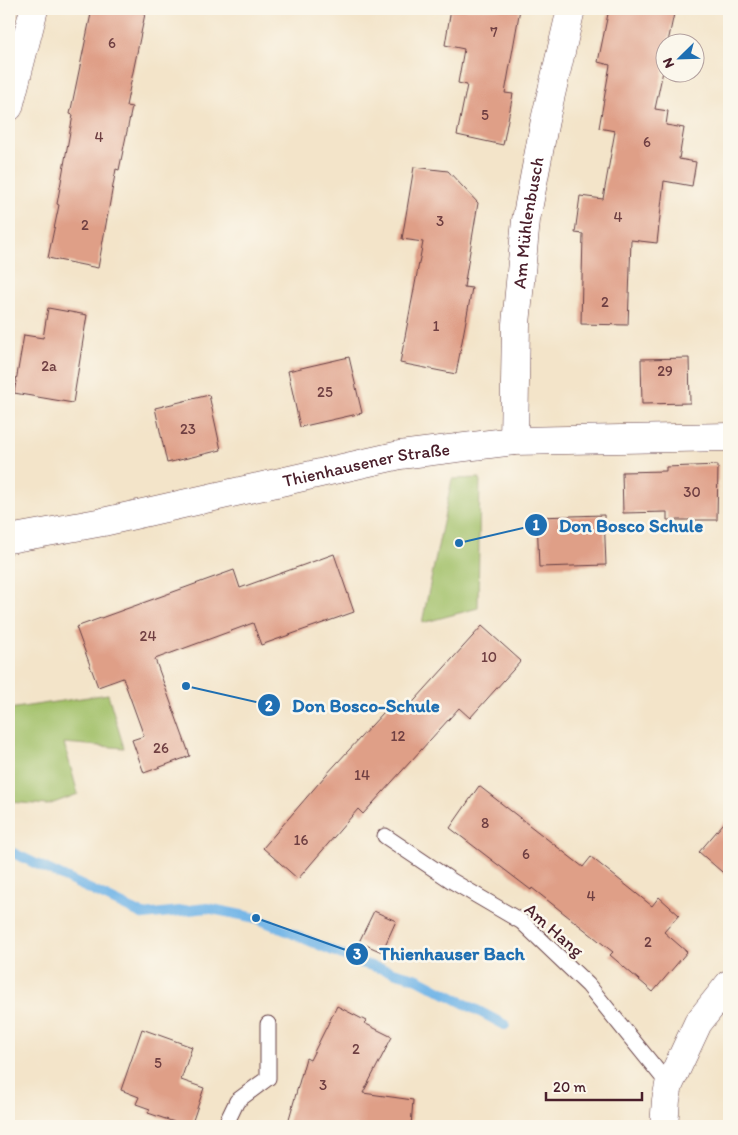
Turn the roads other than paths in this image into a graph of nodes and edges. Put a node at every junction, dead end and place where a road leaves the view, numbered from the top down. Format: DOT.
graph roads {
  1 [pos="34,9"];
  2 [pos="571,9"];
  3 [pos="9,107"];
  4 [pos="729,437"];
  5 [pos="514,441"];
  6 [pos="9,539"];
  7 [pos="385,836"];
  8 [pos="729,984"];
  9 [pos="268,1024"];
  10 [pos="669,1085"];
  11 [pos="225,1126"];
  12 [pos="664,1126"];
  1 -- 3 [label="street"];
  2 -- 5 [label="street, Am Mühlenbusch"];
  4 -- 5 [label="street, Thienhausener Straße"];
  5 -- 6 [label="street, Thienhausener Straße"];
  7 -- 10 [label="lane, Am Hang"];
  8 -- 10 [label="street"];
  9 -- 11 [label="lane"];
  10 -- 12 [label="street"];
}
